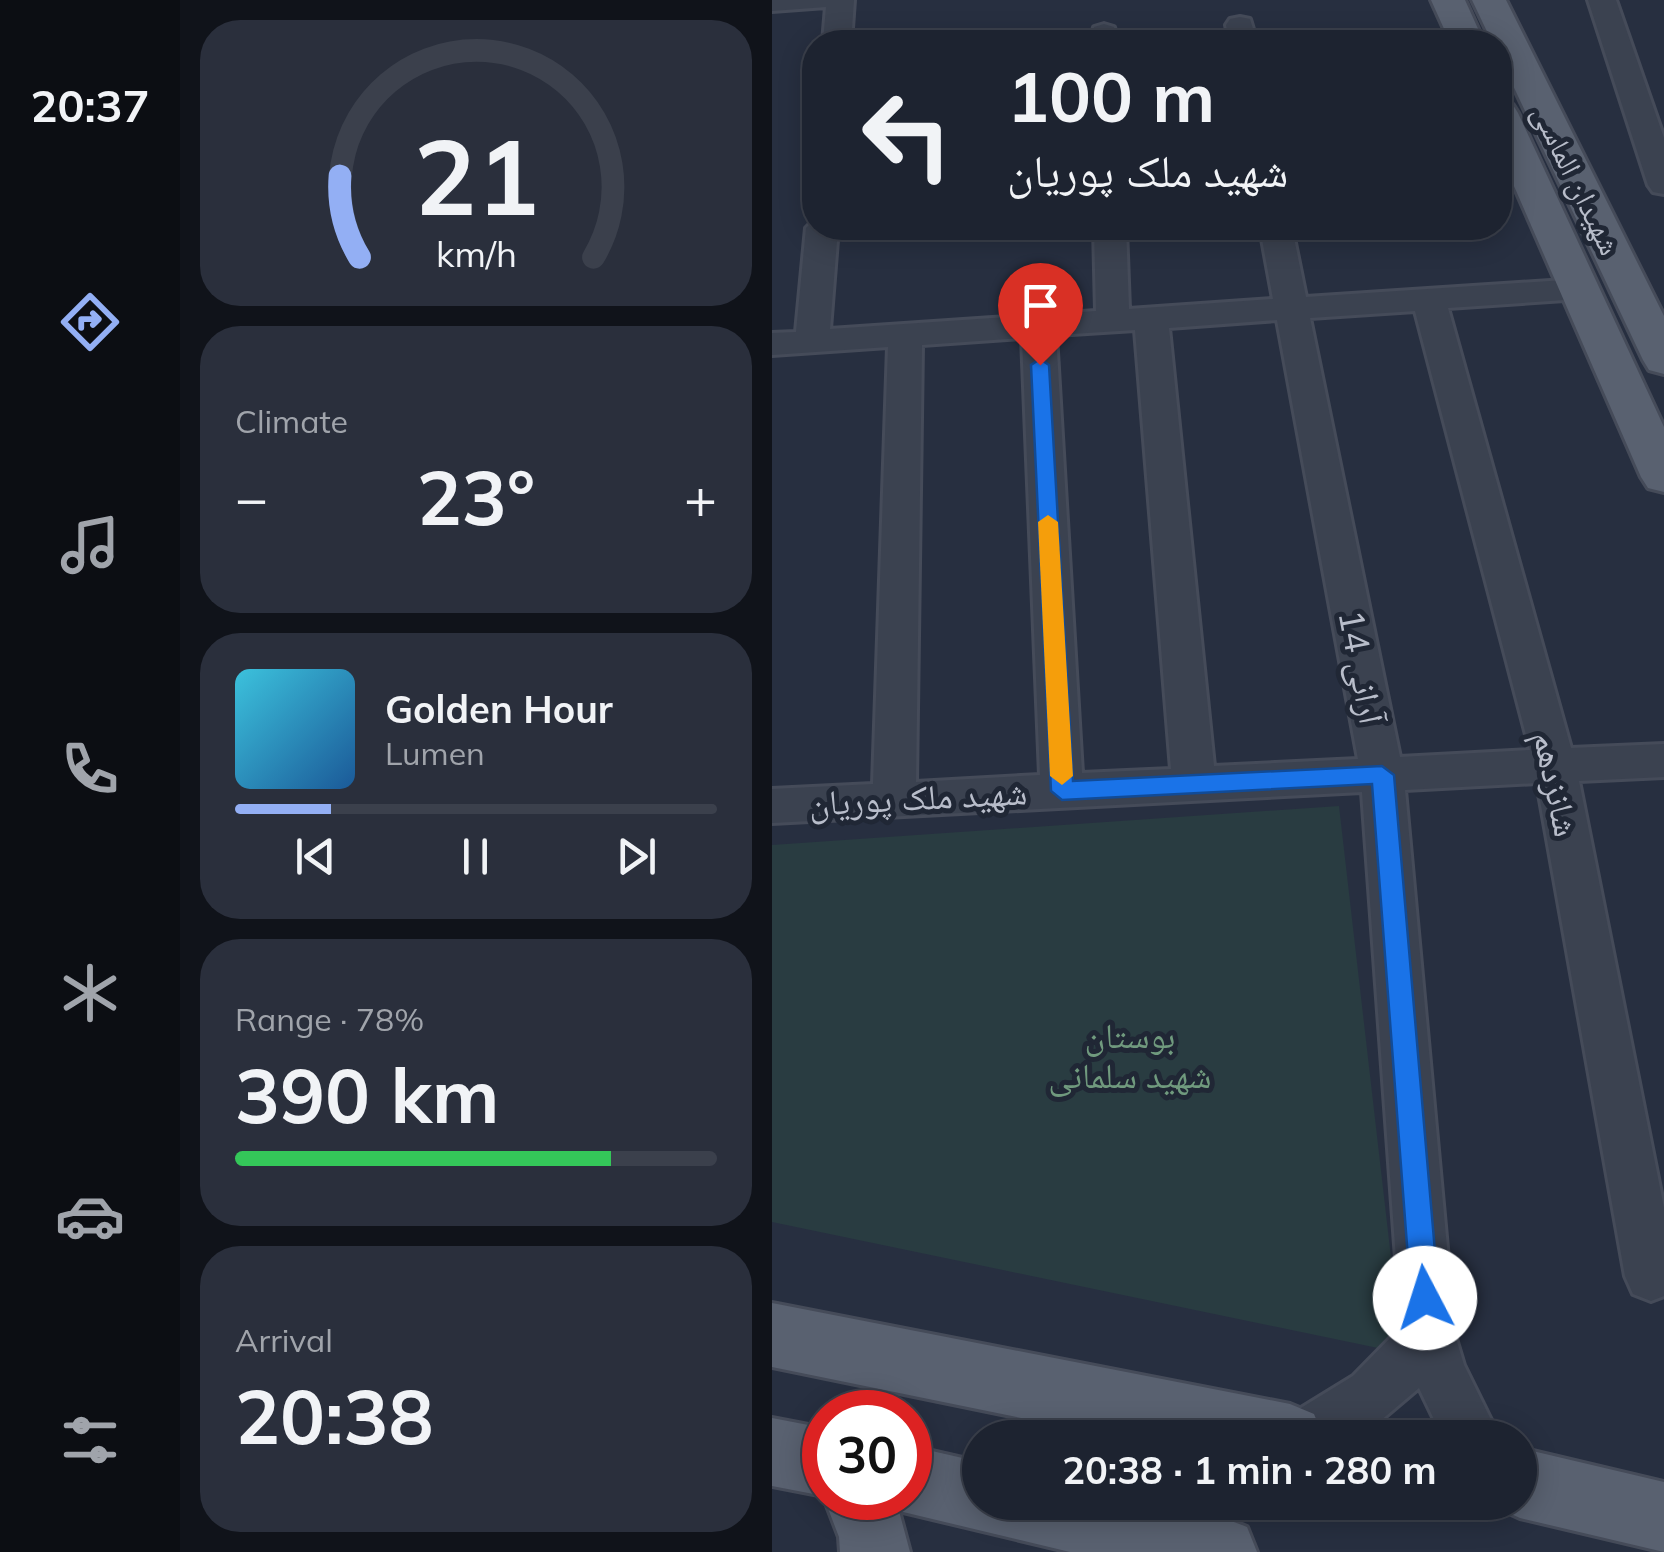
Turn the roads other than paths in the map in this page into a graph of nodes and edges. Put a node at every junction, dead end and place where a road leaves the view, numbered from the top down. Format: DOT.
graph roads {
  1 [pos="822,0"];
  2 [pos="840,0"];
  3 [pos="1448,0"];
  4 [pos="1489,0"];
  5 [pos="1602,0"];
  6 [pos="772,2"];
  7 [pos="838,30"];
  8 [pos="1462,30"];
  9 [pos="1504,30"];
  10 [pos="1512,47"];
  11 [pos="1512,139"];
  12 [pos="1664,185"];
  13 [pos="821,240"];
  14 [pos="1110,240"];
  15 [pos="1278,240"];
  16 [pos="1580,289"];
  17 [pos="1429,299"];
  18 [pos="1290,309"];
  19 [pos="1152,318"];
  20 [pos="1113,321"];
  21 [pos="1038,326"];
  22 [pos="905,335"];
  23 [pos="812,342"];
  24 [pos="772,344"];
  25 [pos="1664,360"];
  26 [pos="1664,477"];
  27 [pos="1664,760"];
  28 [pos="1555,766"];
  29 [pos="1382,775"];
  30 [pos="1194,784"];
  31 [pos="1062,791"];
  32 [pos="894,800"];
  33 [pos="772,806"];
  34 [pos="1651,1276"];
  35 [pos="772,1335"];
  36 [pos="1428,1335"];
  37 [pos="1199,1420"];
  38 [pos="1337,1420"];
  39 [pos="1464,1420"];
  40 [pos="772,1452"];
  41 [pos="802,1458"];
  42 [pos="932,1486"];
  43 [pos="1537,1486"];
  44 [pos="962,1493"];
  45 [pos="1664,1517"];
  46 [pos="867,1520"];
  47 [pos="1083,1520"];
  48 [pos="875,1552"];
  49 [pos="1222,1552"];
  1 -- 6 [label="street"];
  2 -- 7 [label="street"];
  3 -- 8 [label="main road"];
  4 -- 9 [label="main road, شهیدان الماسی"];
  5 -- 12 [label="street"];
  10 -- 25 [label="main road, شهیدان الماسی"];
  11 -- 16 [label="main road, شهیدان الماسی"];
  13 -- 23 [label="street"];
  14 -- 20 [label="street"];
  15 -- 18 [label="street, آرانی 14"];
  16 -- 17 [label="street"];
  16 -- 26 [label="main road, شهیدان الماسی"];
  17 -- 18 [label="street"];
  17 -- 28 [label="street, شانزدهم"];
  18 -- 19 [label="street"];
  18 -- 29 [label="street, آرانی 14"];
  19 -- 20 [label="street"];
  19 -- 30 [label="street"];
  20 -- 21 [label="street"];
  21 -- 22 [label="street"];
  21 -- 31 [label="street"];
  22 -- 23 [label="street"];
  22 -- 32 [label="street"];
  23 -- 24 [label="street"];
  27 -- 28 [label="street, شهید ملک پوریان"];
  28 -- 29 [label="street, شهید ملک پوریان"];
  28 -- 34 [label="street, شانزدهم"];
  29 -- 30 [label="street, شهید ملک پوریان"];
  29 -- 36 [label="street, آرانی 14"];
  30 -- 31 [label="street, شهید ملک پوریان"];
  31 -- 32 [label="street, شهید ملک پوریان"];
  32 -- 33 [label="street, شهید ملک پوریان"];
  35 -- 37 [label="main road"];
  36 -- 38 [label="street"];
  36 -- 39 [label="street, آرانی 14"];
  40 -- 41 [label="main road"];
  42 -- 44 [label="main road"];
  43 -- 45 [label="main road"];
  46 -- 48 [label="main road"];
  47 -- 49 [label="main road"];
}
